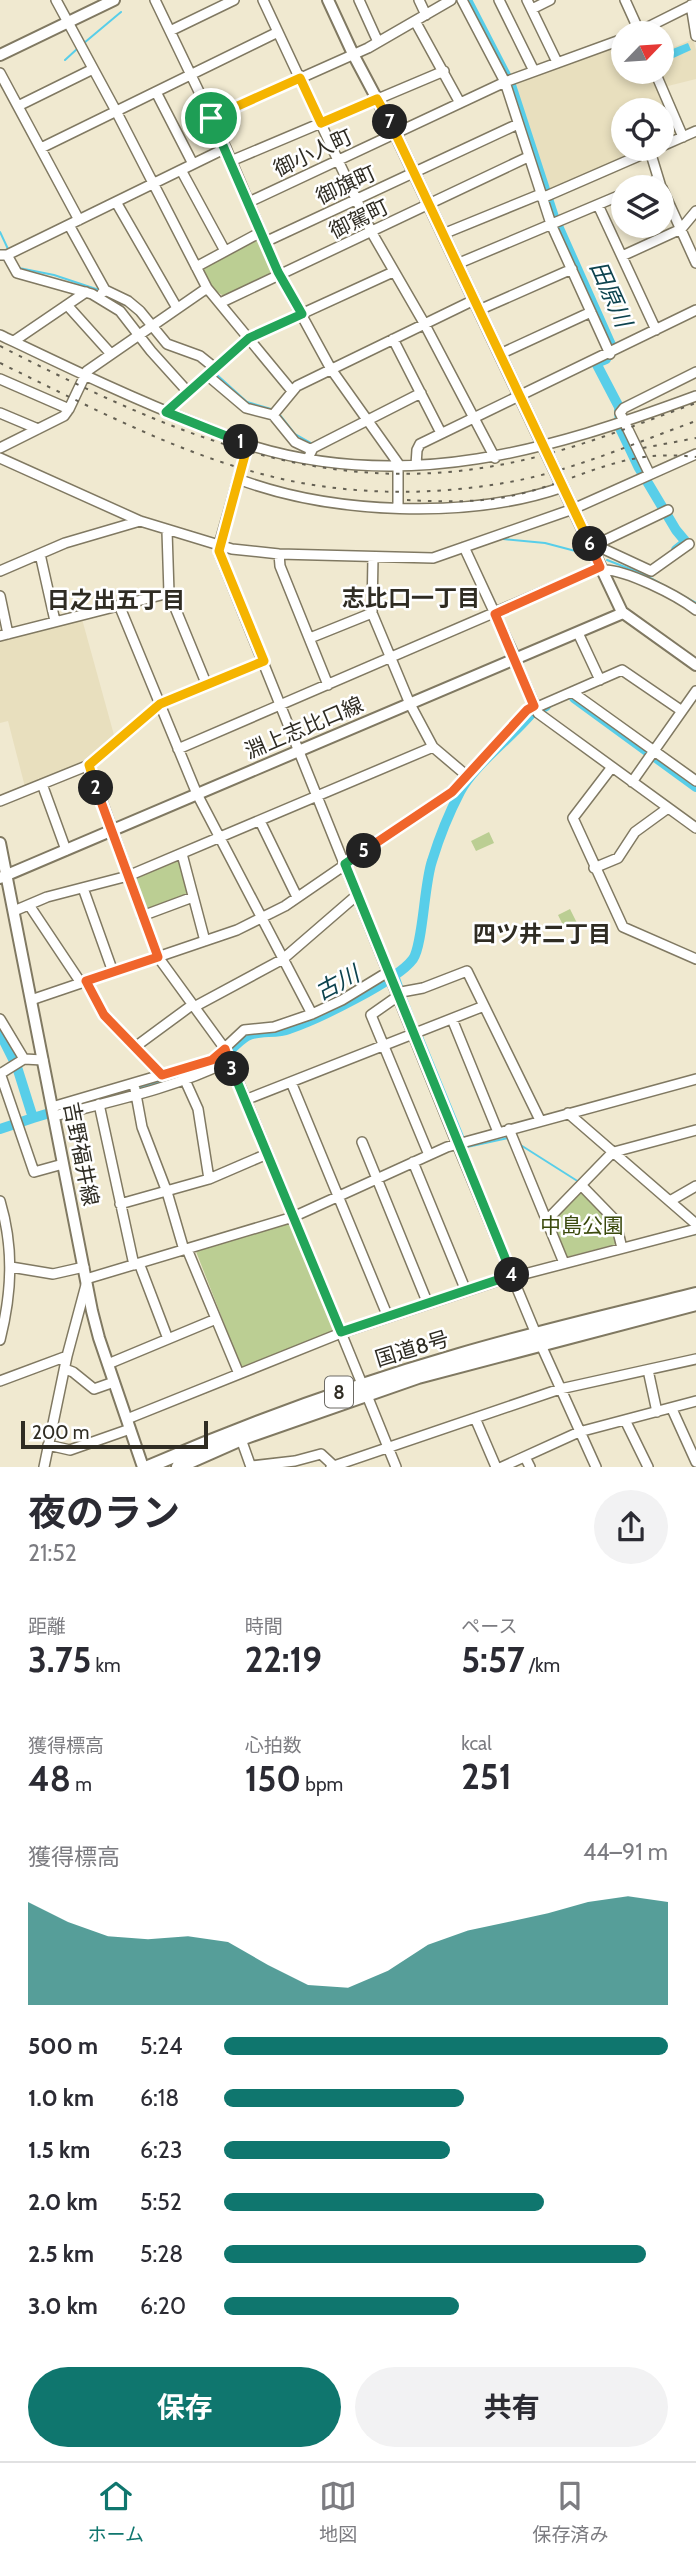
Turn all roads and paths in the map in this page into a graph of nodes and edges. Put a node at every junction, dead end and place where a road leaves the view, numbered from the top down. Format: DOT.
graph roads {
  1 [pos="56,0"];
  2 [pos="114,0"];
  3 [pos="155,0"];
  4 [pos="234,0"];
  5 [pos="263,0"];
  6 [pos="328,0"];
  7 [pos="359,0"];
  8 [pos="419,0"];
  9 [pos="451,0"];
  10 [pos="462,0"];
  11 [pos="499,0"];
  12 [pos="550,0"];
  13 [pos="625,0"];
  14 [pos="694,4"];
  15 [pos="530,5"];
  16 [pos="426,15"];
  17 [pos="415,21"];
  18 [pos="634,21"];
  19 [pos="662,21"];
  20 [pos="68,23"];
  21 [pos="170,31"];
  22 [pos="278,32"];
  23 [pos="696,36"];
  24 [pos="378,43"];
  25 [pos="611,43"];
  26 [pos="353,54"];
  27 [pos="0,55"];
  28 [pos="557,62"];
  29 [pos="93,69"];
  30 [pos="444,71"];
  31 [pos="534,71"];
  32 [pos="0,73"];
  33 [pos="191,74"];
  34 [pos="300,78"];
  35 [pos="505,82"];
  36 [pos="660,84"];
  37 [pos="156,92"];
  38 [pos="377,99"];
  39 [pos="460,103"];
  40 [pos="18,106"];
  41 [pos="116,111"];
  42 [pos="211,118"];
  43 [pos="321,123"];
  44 [pos="518,124"];
  45 [pos="695,133"];
  46 [pos="396,135"];
  47 [pos="683,137"];
  48 [pos="674,141"];
  49 [pos="41,148"];
  50 [pos="226,148"];
  51 [pos="528,157"];
  52 [pos="231,161"];
  53 [pos="338,161"];
  54 [pos="626,161"];
  55 [pos="192,164"];
  56 [pos="181,170"];
  57 [pos="414,173"];
  58 [pos="153,183"];
  59 [pos="542,196"];
  60 [pos="611,199"];
  61 [pos="356,200"];
  62 [pos="116,202"];
  63 [pos="249,202"];
  64 [pos="429,204"];
  65 [pos="598,205"];
  66 [pos="696,211"];
  67 [pos="674,214"];
  68 [pos="79,220"];
  69 [pos="551,224"];
  70 [pos="69,225"];
  71 [pos="681,229"];
  72 [pos="261,232"];
  73 [pos="372,233"];
  74 [pos="443,234"];
  75 [pos="265,242"];
  76 [pos="692,242"];
  77 [pos="225,251"];
  78 [pos="4,255"];
  79 [pos="622,256"];
  80 [pos="696,263"];
  81 [pos="457,264"];
  82 [pos="196,267"];
  83 [pos="572,269"];
  84 [pos="393,272"];
  85 [pos="281,275"];
  86 [pos="207,288"];
  87 [pos="86,292"];
  88 [pos="102,294"];
  89 [pos="220,303"];
  90 [pos="67,305"];
  91 [pos="477,305"];
  92 [pos="177,308"];
  93 [pos="696,310"];
  94 [pos="591,312"];
  95 [pos="302,314"];
  96 [pos="424,324"];
  97 [pos="152,325"];
  98 [pos="656,330"];
  99 [pos="139,334"];
  100 [pos="0,335"];
  101 [pos="249,338"];
  102 [pos="393,339"];
  103 [pos="13,341"];
  104 [pos="111,354"];
  105 [pos="500,354"];
  106 [pos="610,354"];
  107 [pos="331,369"];
  108 [pos="211,371"];
  109 [pos="696,372"];
  110 [pos="85,373"];
  111 [pos="0,379"];
  112 [pos="292,391"];
  113 [pos="188,392"];
  114 [pos="421,393"];
  115 [pos="519,394"];
  116 [pos="696,396"];
  117 [pos="69,410"];
  118 [pos="166,412"];
  119 [pos="0,413"];
  120 [pos="273,415"];
  121 [pos="475,416"];
  122 [pos="368,420"];
  123 [pos="624,422"];
  124 [pos="38,429"];
  125 [pos="441,433"];
  126 [pos="248,444"];
  127 [pos="543,446"];
  128 [pos="0,448"];
  129 [pos="310,454"];
  130 [pos="696,454"];
  131 [pos="0,458"];
  132 [pos="495,458"];
  133 [pos="416,465"];
  134 [pos="399,466"];
  135 [pos="649,473"];
  136 [pos="238,479"];
  137 [pos="563,487"];
  138 [pos="398,507"];
  139 [pos="573,509"];
  140 [pos="668,510"];
  141 [pos="140,522"];
  142 [pos="167,531"];
  143 [pos="689,544"];
  144 [pos="219,545"];
  145 [pos="593,546"];
  146 [pos="464,547"];
  147 [pos="40,554"];
  148 [pos="279,554"];
  149 [pos="373,556"];
  150 [pos="601,569"];
  151 [pos="0,571"];
  152 [pos="648,577"];
  153 [pos="169,593"];
  154 [pos="0,596"];
  155 [pos="119,605"];
  156 [pos="696,610"];
  157 [pos="372,613"];
  158 [pos="623,613"];
  159 [pos="495,614"];
  160 [pos="55,621"];
  161 [pos="578,633"];
  162 [pos="4,635"];
  163 [pos="310,638"];
  164 [pos="391,658"];
  165 [pos="515,660"];
  166 [pos="264,661"];
  167 [pos="696,665"];
  168 [pos="600,680"];
  169 [pos="206,684"];
  170 [pos="328,685"];
  171 [pos="696,691"];
  172 [pos="572,692"];
  173 [pos="160,704"];
  174 [pos="410,704"];
  175 [pos="281,705"];
  176 [pos="534,707"];
  177 [pos="682,711"];
  178 [pos="433,747"];
  179 [pos="178,749"];
  180 [pos="299,751"];
  181 [pos="654,751"];
  182 [pos="89,765"];
  183 [pos="612,767"];
  184 [pos="466,775"];
  185 [pos="696,781"];
  186 [pos="632,782"];
  187 [pos="42,783"];
  188 [pos="197,794"];
  189 [pos="317,796"];
  190 [pos="0,801"];
  191 [pos="668,808"];
  192 [pos="260,821"];
  193 [pos="696,828"];
  194 [pos="111,830"];
  195 [pos="220,838"];
  196 [pos="0,843"];
  197 [pos="66,850"];
  198 [pos="182,853"];
  199 [pos="345,864"];
  200 [pos="594,868"];
  201 [pos="128,876"];
  202 [pos="3,877"];
  203 [pos="83,888"];
  204 [pos="357,895"];
  205 [pos="193,897"];
  206 [pos="297,897"];
  207 [pos="29,905"];
  208 [pos="14,911"];
  209 [pos="142,916"];
  210 [pos="262,918"];
  211 [pos="205,941"];
  212 [pos="158,957"];
  213 [pos="283,959"];
  214 [pos="696,959"];
  215 [pos="113,972"];
  216 [pos="388,972"];
  217 [pos="84,982"];
  218 [pos="397,994"];
  219 [pos="31,1000"];
  220 [pos="193,1006"];
  221 [pos="484,1006"];
  222 [pos="312,1014"];
  223 [pos="0,1018"];
  224 [pos="452,1018"];
  225 [pos="413,1034"];
  226 [pos="384,1046"];
  227 [pos="135,1047"];
  228 [pos="225,1049"];
  229 [pos="43,1060"];
  230 [pos="229,1061"];
  231 [pos="19,1062"];
  232 [pos="0,1073"];
  233 [pos="162,1075"];
  234 [pos="184,1078"];
  235 [pos="696,1079"];
  236 [pos="291,1082"];
  237 [pos="135,1089"];
  238 [pos="245,1100"];
  239 [pos="99,1104"];
  240 [pos="53,1112"];
  241 [pos="568,1113"];
  242 [pos="540,1121"];
  243 [pos="509,1129"];
  244 [pos="696,1130"];
  245 [pos="498,1132"];
  246 [pos="362,1142"];
  247 [pos="457,1144"];
  248 [pos="614,1152"];
  249 [pos="267,1154"];
  250 [pos="429,1155"];
  251 [pos="413,1162"];
  252 [pos="63,1164"];
  253 [pos="209,1179"];
  254 [pos="376,1179"];
  255 [pos="580,1185"];
  256 [pos="696,1186"];
  257 [pos="166,1192"];
  258 [pos="338,1196"];
  259 [pos="0,1201"];
  260 [pos="670,1201"];
  261 [pos="120,1204"];
  262 [pos="293,1217"];
  263 [pos="547,1220"];
  264 [pos="696,1224"];
  265 [pos="696,1229"];
  266 [pos="622,1248"];
  267 [pos="186,1249"];
  268 [pos="136,1264"];
  269 [pos="564,1264"];
  270 [pos="11,1267"];
  271 [pos="86,1276"];
  272 [pos="512,1277"];
  273 [pos="466,1291"];
  274 [pos="696,1294"];
  275 [pos="428,1304"];
  276 [pos="696,1304"];
  277 [pos="388,1317"];
  278 [pos="216,1319"];
  279 [pos="341,1332"];
  280 [pos="167,1339"];
  281 [pos="538,1339"];
  282 [pos="0,1340"];
  283 [pos="67,1356"];
  284 [pos="696,1359"];
  285 [pos="108,1364"];
  286 [pos="65,1369"];
  287 [pos="648,1370"];
  288 [pos="239,1374"];
  289 [pos="0,1381"];
  290 [pos="114,1382"];
  291 [pos="364,1389"];
  292 [pos="560,1389"];
  293 [pos="696,1401"];
  294 [pos="672,1409"];
  295 [pos="657,1412"];
  296 [pos="475,1418"];
  297 [pos="625,1420"];
  298 [pos="129,1424"];
  299 [pos="579,1432"];
  300 [pos="241,1439"];
  301 [pos="48,1445"];
  302 [pos="388,1447"];
  303 [pos="694,1449"];
  304 [pos="525,1457"];
  305 [pos="696,1462"];
  306 [pos="295,1464"];
  307 [pos="336,1466"];
  308 [pos="44,1467"];
  309 [pos="143,1467"];
  310 [pos="148,1467"];
  311 [pos="178,1467"];
  312 [pos="251,1467"];
  313 [pos="396,1467"];
  314 [pos="496,1467"];
  315 [pos="502,1467"];
  316 [pos="530,1467"];
  317 [pos="596,1467"];
  318 [pos="648,1467"];
  1 -- 20 [label="street"];
  2 -- 20 [label="main road"];
  3 -- 21 [label="street"];
  4 -- 21 [label="street"];
  5 -- 22 [label="street"];
  6 -- 26 [label="main road"];
  7 -- 24 [label="street"];
  8 -- 16 [label="street"];
  9 -- 16 [label="street"];
  10 -- 35 [label="street"];
  11 -- 31 [label="street"];
  12 -- 15 [label="street"];
  13 -- 18 [label="street"];
  14 -- 19 [label="street"];
  14 -- 23 [label="street"];
  15 -- 28 [label="street"];
  16 -- 17 [label="street"];
  17 -- 24 [label="street"];
  17 -- 30 [label="street"];
  20 -- 27 [label="main road"];
  20 -- 29 [label="street"];
  21 -- 33 [label="street"];
  22 -- 33 [label="street"];
  22 -- 34 [label="street"];
  24 -- 26 [label="street"];
  25 -- 28 [label="street, 御小人町"];
  26 -- 34 [label="street"];
  26 -- 38 [label="main road"];
  28 -- 31 [label="street, 御小人町"];
  29 -- 40 [label="street"];
  29 -- 41 [label="street"];
  30 -- 38 [label="street"];
  30 -- 39 [label="street"];
  31 -- 35 [label="street, 御小人町"];
  32 -- 40 [label="street"];
  33 -- 37 [label="street"];
  33 -- 42 [label="street"];
  34 -- 42 [label="street"];
  34 -- 43 [label="street"];
  35 -- 39 [label="street, 御小人町"];
  35 -- 44 [label="street"];
  36 -- 47 [label="street"];
  37 -- 41 [label="street"];
  37 -- 55 [label="street"];
  38 -- 43 [label="street"];
  38 -- 46 [label="main road"];
  39 -- 46 [label="street, 御小人町"];
  40 -- 49 [label="street"];
  41 -- 49 [label="street"];
  41 -- 58 [label="street"];
  42 -- 50 [label="street"];
  43 -- 52 [label="street"];
  43 -- 53 [label="street"];
  44 -- 51 [label="street"];
  44 -- 57 [label="street, 御旗町"];
  45 -- 47 [label="street"];
  46 -- 53 [label="street, 御小人町"];
  46 -- 57 [label="main road"];
  47 -- 48 [label="street"];
  49 -- 68 [label="street"];
  50 -- 52 [label="street"];
  50 -- 55 [label="street"];
  51 -- 59 [label="street"];
  51 -- 64 [label="street, 御駕町"];
  52 -- 63 [label="street"];
  53 -- 61 [label="street"];
  53 -- 63 [label="street, 御小人町"];
  54 -- 59 [label="street"];
  55 -- 56 [label="street"];
  56 -- 58 [label="street"];
  56 -- 77 [label="street"];
  57 -- 61 [label="street, 御旗町"];
  57 -- 64 [label="main road"];
  58 -- 62 [label="street"];
  58 -- 82 [label="street"];
  59 -- 69 [label="street"];
  59 -- 74 [label="street"];
  60 -- 65 [label="street"];
  61 -- 73 [label="street"];
  61 -- 75 [label="street, 御旗町"];
  62 -- 68 [label="street"];
  62 -- 92 [label="street"];
  63 -- 72 [label="street"];
  64 -- 73 [label="street, 御駕町"];
  64 -- 74 [label="main road"];
  65 -- 69 [label="street"];
  65 -- 79 [label="street"];
  66 -- 71 [label="street"];
  67 -- 71 [label="street"];
  68 -- 70 [label="street"];
  69 -- 81 [label="street"];
  69 -- 83 [label="street"];
  70 -- 78 [label="street"];
  70 -- 88 [label="street"];
  71 -- 76 [label="street"];
  71 -- 79 [label="street"];
  72 -- 75 [label="street"];
  72 -- 77 [label="street"];
  73 -- 84 [label="street"];
  73 -- 85 [label="street, 御駕町"];
  74 -- 81 [label="main road"];
  75 -- 85 [label="street"];
  76 -- 80 [label="street"];
  77 -- 82 [label="street"];
  78 -- 87 [label="street"];
  79 -- 98 [label="street"];
  81 -- 91 [label="main road"];
  82 -- 86 [label="street"];
  83 -- 91 [label="street"];
  83 -- 94 [label="street"];
  84 -- 95 [label="street"];
  84 -- 96 [label="street"];
  85 -- 89 [label="street, 御駕町"];
  85 -- 95 [label="street"];
  86 -- 89 [label="street"];
  86 -- 92 [label="street"];
  87 -- 88 [label="street"];
  87 -- 90 [label="street"];
  88 -- 97 [label="street"];
  88 -- 99 [label="street"];
  89 -- 101 [label="street"];
  90 -- 103 [label="street"];
  90 -- 104 [label="street"];
  91 -- 96 [label="street"];
  91 -- 105 [label="main road"];
  92 -- 97 [label="street"];
  93 -- 98 [label="street"];
  94 -- 105 [label="street"];
  94 -- 106 [label="street"];
  95 -- 101 [label="street"];
  95 -- 107 [label="street"];
  96 -- 102 [label="street"];
  96 -- 121 [label="street"];
  97 -- 99 [label="street"];
  97 -- 108 [label="street"];
  98 -- 106 [label="street"];
  99 -- 104 [label="street"];
  99 -- 113 [label="street"];
  100 -- 103 [label="street"];
  101 -- 108 [label="street"];
  101 -- 112 [label="street"];
  102 -- 107 [label="street"];
  102 -- 114 [label="street"];
  103 -- 110 [label="street"];
  104 -- 110 [label="street"];
  105 -- 115 [label="main road"];
  106 -- 115 [label="street"];
  107 -- 112 [label="street"];
  107 -- 122 [label="street"];
  108 -- 113 [label="street"];
  108 -- 120 [label="street"];
  109 -- 123 [label="street"];
  110 -- 117 [label="street"];
  110 -- 118 [label="street"];
  111 -- 117 [label="street"];
  112 -- 120 [label="street"];
  113 -- 118 [label="street"];
  114 -- 122 [label="street"];
  114 -- 125 [label="street"];
  115 -- 121 [label="street"];
  115 -- 127 [label="main road"];
  116 -- 123 [label="street"];
  117 -- 124 [label="street"];
  118 -- 126 [label="street"];
  119 -- 124 [label="street"];
  120 -- 129 [label="street"];
  121 -- 125 [label="street"];
  121 -- 132 [label="street"];
  122 -- 129 [label="street"];
  122 -- 134 [label="street"];
  123 -- 127 [label="street"];
  123 -- 135 [label="street"];
  124 -- 128 [label="street"];
  125 -- 133 [label="street"];
  126 -- 129 [label="street"];
  126 -- 136 [label="street"];
  127 -- 132 [label="street"];
  127 -- 137 [label="main road"];
  129 -- 134 [label="street"];
  130 -- 135 [label="street"];
  131 -- 141 [label="street"];
  132 -- 133 [label="street"];
  133 -- 134 [label="street"];
  134 -- 138 [label="street"];
  135 -- 139 [label="street"];
  136 -- 138 [label="street"];
  136 -- 144 [label="street"];
  137 -- 138 [label="street"];
  137 -- 139 [label="main road"];
  139 -- 145 [label="main road"];
  139 -- 146 [label="street"];
  140 -- 145 [label="street"];
  141 -- 142 [label="street"];
  141 -- 147 [label="street"];
  142 -- 144 [label="street"];
  142 -- 153 [label="street"];
  143 -- 152 [label="street"];
  144 -- 148 [label="street"];
  144 -- 166 [label="street"];
  145 -- 150 [label="main road"];
  145 -- 152 [label="street"];
  146 -- 149 [label="street"];
  146 -- 159 [label="street"];
  147 -- 151 [label="street"];
  147 -- 160 [label="street"];
  148 -- 149 [label="street"];
  148 -- 163 [label="street"];
  149 -- 157 [label="street"];
  150 -- 152 [label="street"];
  150 -- 158 [label="main road"];
  150 -- 159 [label="street"];
  152 -- 156 [label="street"];
  153 -- 155 [label="street"];
  153 -- 169 [label="street"];
  154 -- 162 [label="street"];
  155 -- 160 [label="street"];
  155 -- 173 [label="street"];
  157 -- 163 [label="street"];
  157 -- 164 [label="street"];
  158 -- 161 [label="main road, 淵上志比口線"];
  158 -- 167 [label="main road"];
  159 -- 164 [label="street"];
  159 -- 165 [label="street"];
  160 -- 162 [label="street"];
  161 -- 165 [label="main road, 淵上志比口線"];
  161 -- 168 [label="street"];
  163 -- 170 [label="street"];
  164 -- 170 [label="street"];
  164 -- 174 [label="street"];
  165 -- 174 [label="main road, 淵上志比口線"];
  165 -- 176 [label="street"];
  166 -- 169 [label="street"];
  166 -- 175 [label="street"];
  168 -- 172 [label="street"];
  168 -- 177 [label="street"];
  169 -- 173 [label="street"];
  170 -- 175 [label="street"];
  171 -- 177 [label="street"];
  172 -- 176 [label="street"];
  172 -- 181 [label="street"];
  173 -- 179 [label="street"];
  173 -- 182 [label="street"];
  174 -- 178 [label="street"];
  174 -- 180 [label="main road, 淵上志比口線"];
  175 -- 179 [label="street"];
  175 -- 180 [label="street"];
  176 -- 183 [label="street"];
  176 -- 184 [label="street"];
  177 -- 181 [label="street"];
  178 -- 184 [label="street"];
  178 -- 189 [label="street"];
  179 -- 188 [label="street"];
  180 -- 188 [label="main road, 淵上志比口線"];
  180 -- 189 [label="street"];
  181 -- 185 [label="street"];
  181 -- 186 [label="street"];
  182 -- 187 [label="street"];
  182 -- 194 [label="street"];
  183 -- 186 [label="street"];
  183 -- 200 [label="street"];
  184 -- 199 [label="street"];
  186 -- 191 [label="street"];
  187 -- 190 [label="street"];
  187 -- 197 [label="street"];
  188 -- 194 [label="main road, 淵上志比口線"];
  188 -- 195 [label="street"];
  189 -- 192 [label="street"];
  189 -- 199 [label="street"];
  191 -- 193 [label="street"];
  191 -- 200 [label="street"];
  192 -- 195 [label="street"];
  192 -- 206 [label="street"];
  194 -- 197 [label="main road, 淵上志比口線"];
  194 -- 201 [label="street"];
  195 -- 198 [label="street"];
  195 -- 210 [label="street"];
  196 -- 202 [label="main road, 吉野福井線"];
  197 -- 202 [label="main road, 淵上志比口線"];
  198 -- 201 [label="street"];
  198 -- 205 [label="street"];
  199 -- 204 [label="street"];
  199 -- 206 [label="street"];
  200 -- 214 [label="street"];
  201 -- 203 [label="street"];
  201 -- 209 [label="street"];
  202 -- 208 [label="main road, 吉野福井線"];
  203 -- 207 [label="street"];
  203 -- 215 [label="street"];
  204 -- 213 [label="street"];
  204 -- 216 [label="street"];
  205 -- 209 [label="street"];
  205 -- 211 [label="street"];
  206 -- 210 [label="street"];
  207 -- 208 [label="street"];
  207 -- 217 [label="street"];
  208 -- 219 [label="main road, 吉野福井線"];
  209 -- 212 [label="street"];
  210 -- 211 [label="street"];
  210 -- 213 [label="street"];
  211 -- 212 [label="street"];
  212 -- 215 [label="street"];
  212 -- 220 [label="street"];
  213 -- 220 [label="street"];
  213 -- 222 [label="street"];
  215 -- 217 [label="street"];
  216 -- 218 [label="street"];
  216 -- 222 [label="street"];
  217 -- 219 [label="street"];
  217 -- 227 [label="street"];
  218 -- 221 [label="street"];
  218 -- 225 [label="street"];
  218 -- 226 [label="street"];
  219 -- 229 [label="main road, 吉野福井線"];
  220 -- 227 [label="street"];
  220 -- 228 [label="street"];
  221 -- 224 [label="street"];
  221 -- 242 [label="street"];
  222 -- 228 [label="street"];
  223 -- 231 [label="street"];
  224 -- 225 [label="street"];
  224 -- 245 [label="street"];
  225 -- 226 [label="street"];
  225 -- 247 [label="street"];
  226 -- 236 [label="street"];
  226 -- 250 [label="street"];
  227 -- 233 [label="street"];
  228 -- 230 [label="street"];
  228 -- 233 [label="street"];
  229 -- 231 [label="street"];
  229 -- 240 [label="main road, 吉野福井線"];
  230 -- 234 [label="street"];
  230 -- 238 [label="street"];
  231 -- 232 [label="street"];
  232 -- 252 [label="street"];
  233 -- 237 [label="street"];
  234 -- 237 [label="street"];
  234 -- 253 [label="street"];
  235 -- 241 [label="street"];
  236 -- 238 [label="street"];
  236 -- 258 [label="street"];
  237 -- 239 [label="street"];
  237 -- 240 [label="street"];
  237 -- 257 [label="street"];
  238 -- 249 [label="street"];
  239 -- 240 [label="street"];
  239 -- 261 [label="street"];
  240 -- 252 [label="main road, 吉野福井線"];
  241 -- 242 [label="street"];
  241 -- 248 [label="street"];
  242 -- 243 [label="street"];
  243 -- 245 [label="street"];
  243 -- 263 [label="street"];
  244 -- 248 [label="street"];
  245 -- 247 [label="street"];
  246 -- 254 [label="street"];
  247 -- 250 [label="street"];
  247 -- 272 [label="street"];
  248 -- 255 [label="street"];
  248 -- 260 [label="street"];
  249 -- 253 [label="street"];
  249 -- 262 [label="street"];
  250 -- 251 [label="street"];
  251 -- 254 [label="street"];
  251 -- 273 [label="street"];
  252 -- 271 [label="main road, 吉野福井線"];
  253 -- 257 [label="street"];
  254 -- 258 [label="street"];
  254 -- 275 [label="street"];
  255 -- 263 [label="street"];
  255 -- 266 [label="street"];
  256 -- 260 [label="street"];
  257 -- 261 [label="street"];
  257 -- 267 [label="street"];
  258 -- 262 [label="street"];
  258 -- 277 [label="street"];
  259 -- 270 [label="street"];
  260 -- 264 [label="street"];
  261 -- 268 [label="street"];
  262 -- 267 [label="street"];
  262 -- 279 [label="street"];
  263 -- 269 [label="street"];
  265 -- 266 [label="street"];
  266 -- 269 [label="street"];
  267 -- 268 [label="street"];
  267 -- 278 [label="street"];
  268 -- 271 [label="street"];
  268 -- 280 [label="street"];
  269 -- 272 [label="street"];
  270 -- 271 [label="street"];
  270 -- 282 [label="street"];
  271 -- 283 [label="street"];
  271 -- 285 [label="main road, 吉野福井線"];
  272 -- 273 [label="street"];
  272 -- 281 [label="street"];
  273 -- 275 [label="street"];
  274 -- 281 [label="highway, 国道8号 / 8"];
  275 -- 277 [label="street"];
  276 -- 281 [label="highway, 国道8号 / 8"];
  277 -- 279 [label="street"];
  278 -- 280 [label="street"];
  278 -- 288 [label="street"];
  279 -- 288 [label="street"];
  279 -- 291 [label="street"];
  280 -- 285 [label="street"];
  281 -- 291 [label="highway, 国道8号 / 8"];
  281 -- 292 [label="street"];
  283 -- 286 [label="street"];
  283 -- 289 [label="street"];
  284 -- 287 [label="street"];
  285 -- 290 [label="main road, 吉野福井線"];
  286 -- 290 [label="street"];
  286 -- 301 [label="street"];
  287 -- 292 [label="street"];
  287 -- 295 [label="street"];
  288 -- 298 [label="street"];
  290 -- 298 [label="main road, 吉野福井線"];
  291 -- 300 [label="highway, 国道8号 / 8"];
  291 -- 302 [label="street"];
  291 -- 310 [label="highway, 国道8号 / 8"];
  292 -- 296 [label="street"];
  292 -- 299 [label="street"];
  293 -- 294 [label="street"];
  294 -- 295 [label="street"];
  294 -- 303 [label="street"];
  295 -- 297 [label="street"];
  296 -- 302 [label="street"];
  296 -- 314 [label="street"];
  297 -- 299 [label="street"];
  297 -- 318 [label="street"];
  298 -- 301 [label="street"];
  298 -- 309 [label="main road, 吉野福井線"];
  299 -- 304 [label="street"];
  299 -- 317 [label="street"];
  300 -- 311 [label="highway, 国道8号 / 8"];
  300 -- 312 [label="street"];
  301 -- 308 [label="street"];
  302 -- 307 [label="street"];
  302 -- 313 [label="street"];
  303 -- 305 [label="street"];
  304 -- 315 [label="street"];
  304 -- 316 [label="street"];
  306 -- 307 [label="street"];
  306 -- 312 [label="street"];
}
